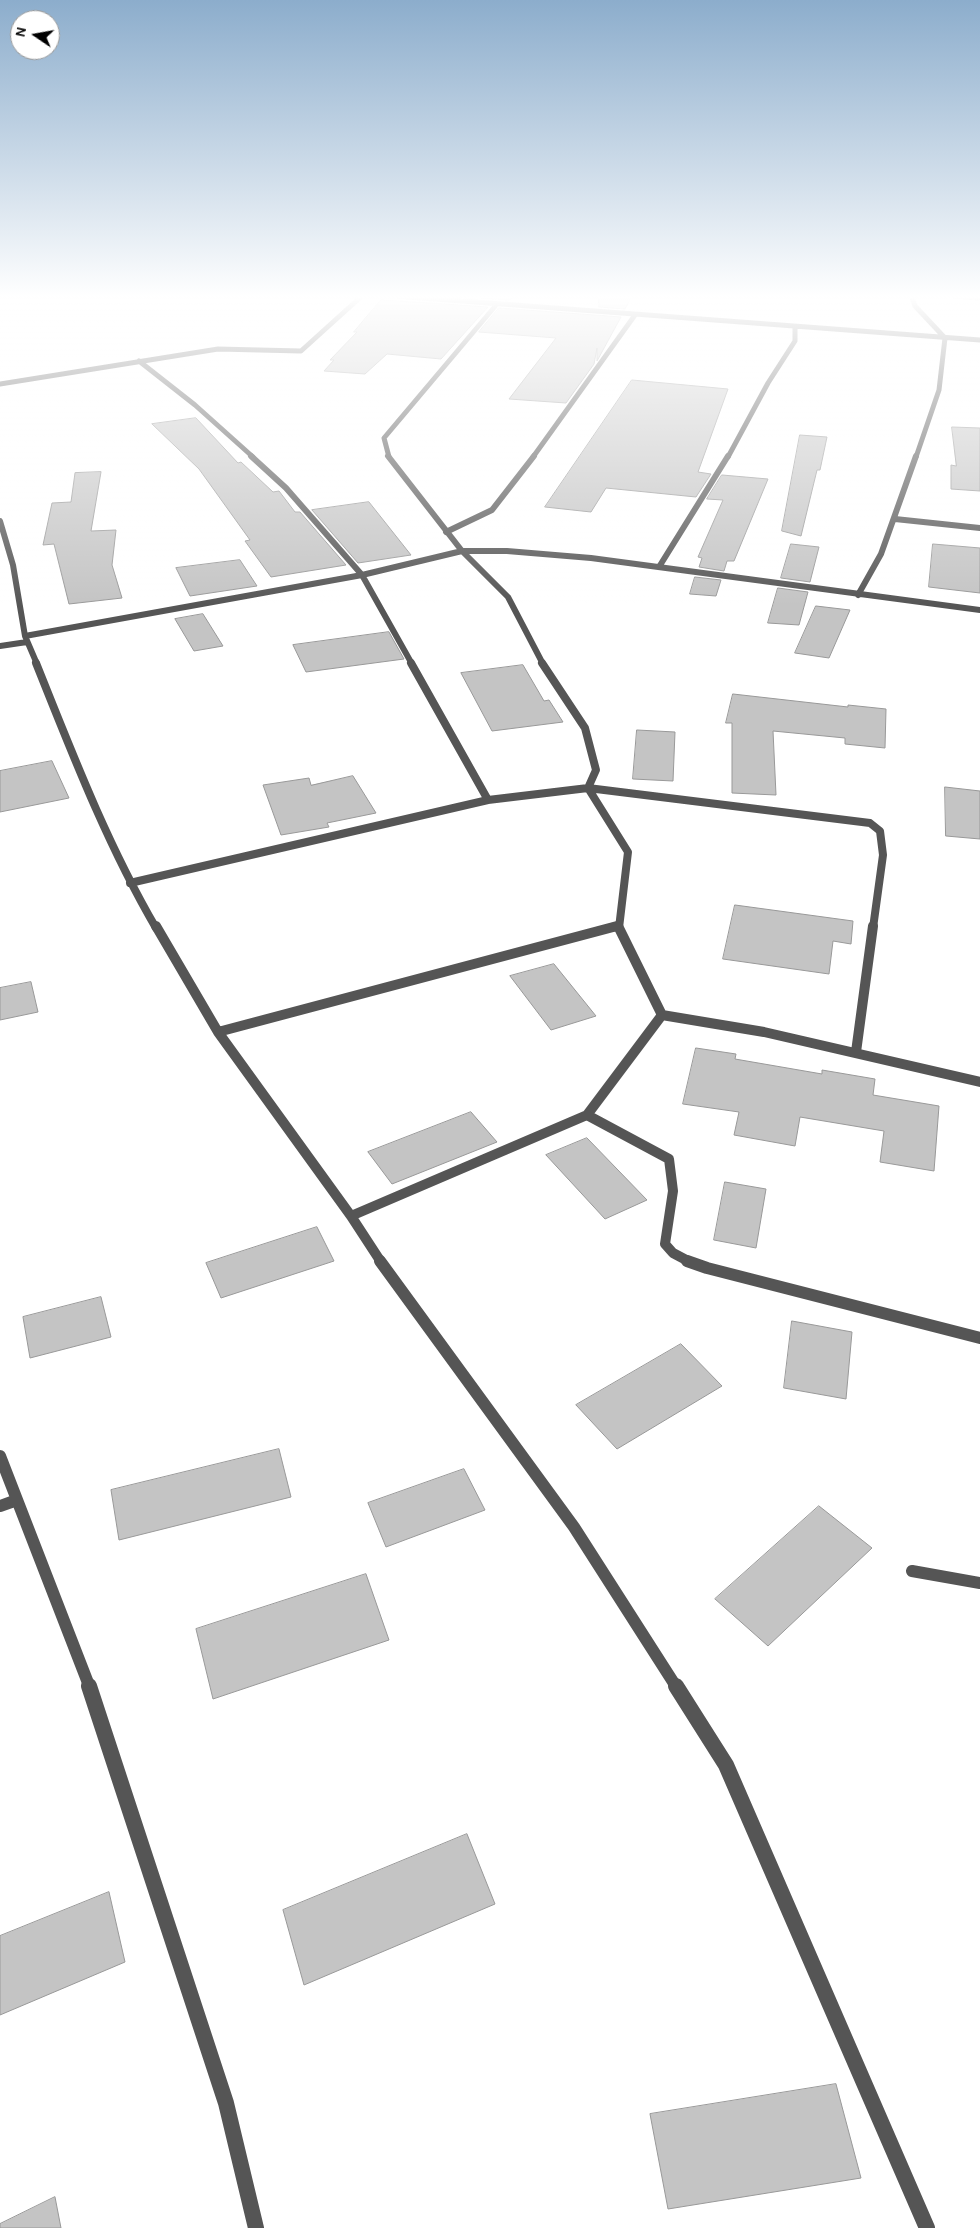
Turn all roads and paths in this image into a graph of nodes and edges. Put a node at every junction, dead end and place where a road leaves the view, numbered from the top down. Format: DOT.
graph roads {
  1 [pos="186,398"];
  2 [pos="418,398"];
  3 [pos="576,398"];
  4 [pos="760,398"];
  5 [pos="936,398"];
  6 [pos="895,519"];
  7 [pos="0,521"];
  8 [pos="980,528"];
  9 [pos="446,532"];
  10 [pos="462,551"];
  11 [pos="659,567"];
  12 [pos="362,575"];
  13 [pos="858,595"];
  14 [pos="980,610"];
  15 [pos="26,639"];
  16 [pos="0,646"];
  17 [pos="588,788"];
  18 [pos="488,800"];
  19 [pos="130,884"];
  20 [pos="618,926"];
  21 [pos="662,1015"];
  22 [pos="218,1032"];
  23 [pos="856,1052"];
  24 [pos="980,1082"];
  25 [pos="587,1115"];
  26 [pos="351,1216"];
  27 [pos="980,1338"];
  28 [pos="0,1456"];
  29 [pos="17,1500"];
  30 [pos="0,1506"];
  31 [pos="912,1571"];
  32 [pos="980,1583"];
  33 [pos="256,2228"];
  34 [pos="927,2228"];
  1 -- 12 [label="street"];
  2 -- 9 [label="street"];
  3 -- 9 [label="street"];
  4 -- 11 [label="street"];
  5 -- 6 [label="street"];
  6 -- 8 [label="street"];
  6 -- 13 [label="street"];
  7 -- 15 [label="street"];
  9 -- 10 [label="street"];
  10 -- 11 [label="street"];
  10 -- 12 [label="street"];
  10 -- 17 [label="street"];
  11 -- 13 [label="street"];
  12 -- 15 [label="street"];
  12 -- 18 [label="street"];
  13 -- 14 [label="street"];
  15 -- 16 [label="street"];
  15 -- 19 [label="street"];
  17 -- 18 [label="street"];
  17 -- 20 [label="street"];
  17 -- 23 [label="street"];
  18 -- 19 [label="street"];
  19 -- 22 [label="street"];
  20 -- 21 [label="street"];
  20 -- 22 [label="street"];
  21 -- 23 [label="street"];
  21 -- 25 [label="street"];
  22 -- 26 [label="street"];
  23 -- 24 [label="street"];
  25 -- 26 [label="street"];
  25 -- 27 [label="street"];
  26 -- 34 [label="street"];
  28 -- 29 [label="street"];
  29 -- 30 [label="street"];
  29 -- 33 [label="street"];
  31 -- 32 [label="street"];
}
